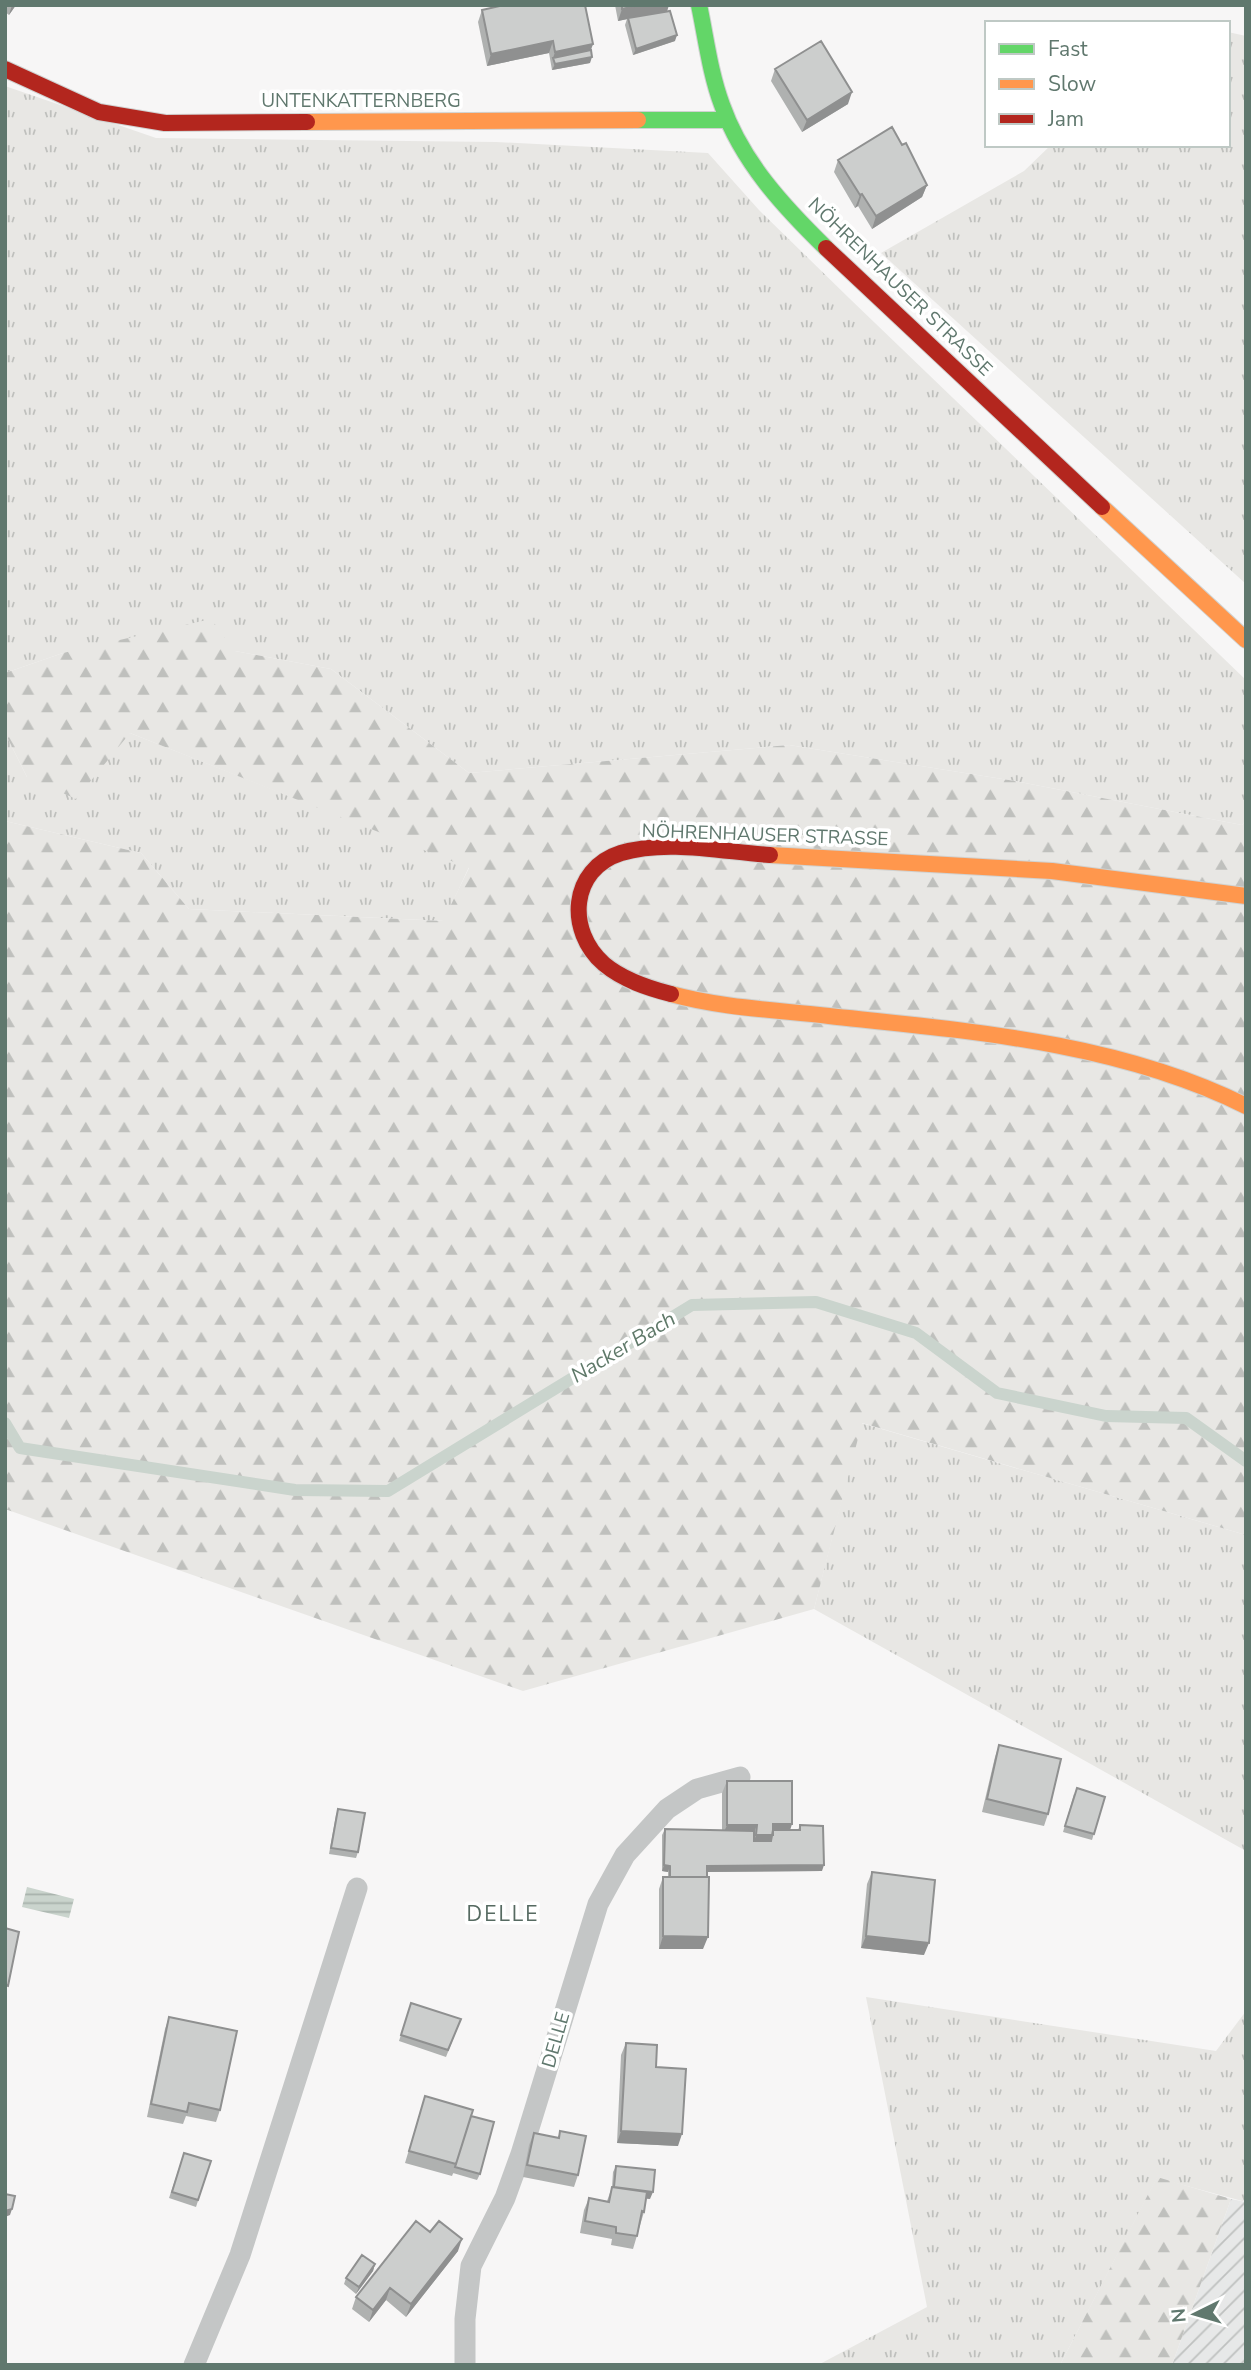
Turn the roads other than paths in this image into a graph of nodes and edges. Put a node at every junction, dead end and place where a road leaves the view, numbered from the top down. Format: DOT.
graph roads {
  1 [pos="699,5"];
  2 [pos="5,69"];
  3 [pos="727,120"];
  4 [pos="1246,640"];
  5 [pos="1246,896"];
  6 [pos="1246,1106"];
  7 [pos="740,1777"];
  8 [pos="358,1888"];
  9 [pos="194,2365"];
  10 [pos="465,2365"];
  1 -- 3 [label="street, NÖHRENHAUSER STRASSE"];
  2 -- 3 [label="street, UNTENKATTERNBERG"];
  3 -- 4 [label="street, NÖHRENHAUSER STRASSE"];
  5 -- 6 [label="street, NÖHRENHAUSER STRASSE"];
  7 -- 10 [label="lane, DELLE"];
  8 -- 9 [label="lane"];
}
